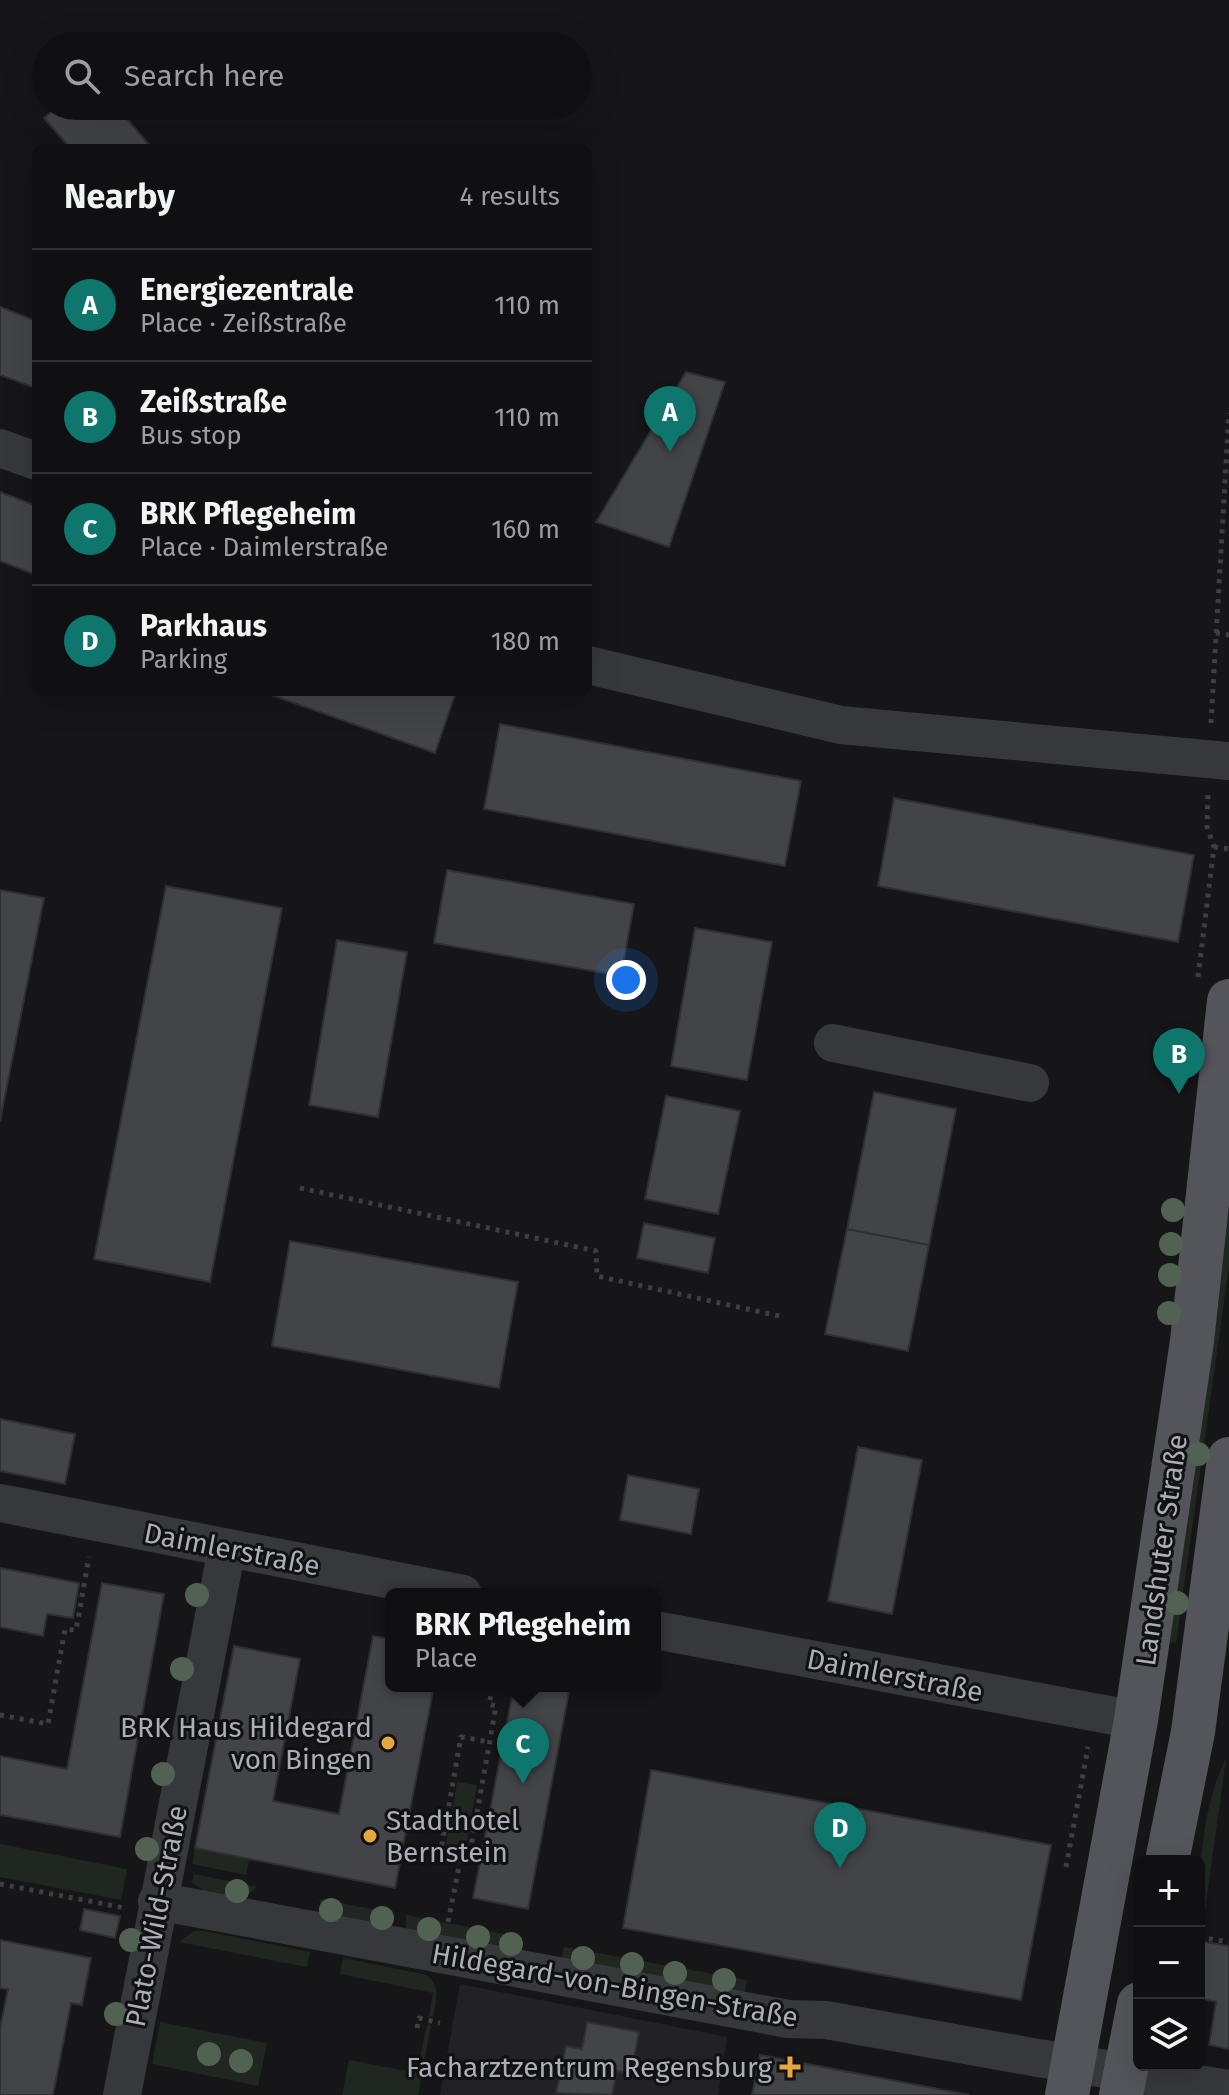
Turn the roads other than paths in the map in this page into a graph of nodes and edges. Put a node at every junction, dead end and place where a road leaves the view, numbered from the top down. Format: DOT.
graph roads {
  1 [pos="0,448"];
  2 [pos="32,460"];
  3 [pos="592,666"];
  4 [pos="1219,761"];
  5 [pos="1213,992"];
  6 [pos="833,1043"];
  7 [pos="1030,1083"];
  8 [pos="1229,1459"];
  9 [pos="0,1503"];
  10 [pos="227,1548"];
  11 [pos="432,1588"];
  12 [pos="661,1631"];
  13 [pos="1115,1717"];
  14 [pos="1168,1855"];
  15 [pos="156,1909"];
  16 [pos="1133,2034"];
  17 [pos="1070,2079"];
  18 [pos="1123,2084"];
  19 [pos="1229,2089"];
  20 [pos="122,2095"];
  1 -- 2 [label="street"];
  3 -- 4 [label="street"];
  5 -- 13 [label="main road, Landshuter Straße"];
  6 -- 7 [label="street"];
  8 -- 14 [label="main road, Landshuter Straße"];
  9 -- 10 [label="street, Daimlerstraße"];
  10 -- 11 [label="street, Daimlerstraße"];
  10 -- 15 [label="street, Plato-Wild-Straße"];
  12 -- 13 [label="street, Daimlerstraße"];
  13 -- 17 [label="main road, Landshuter Straße"];
  15 -- 17 [label="street, Hildegard-von-Bingen-Straße"];
  15 -- 20 [label="street, Plato-Wild-Straße"];
  16 -- 18 [label="main road"];
  17 -- 18 [label="street, Hildegard-von-Bingen-Straße"];
  18 -- 19 [label="street, Hildegard-von-Bingen-Straße"];
}
